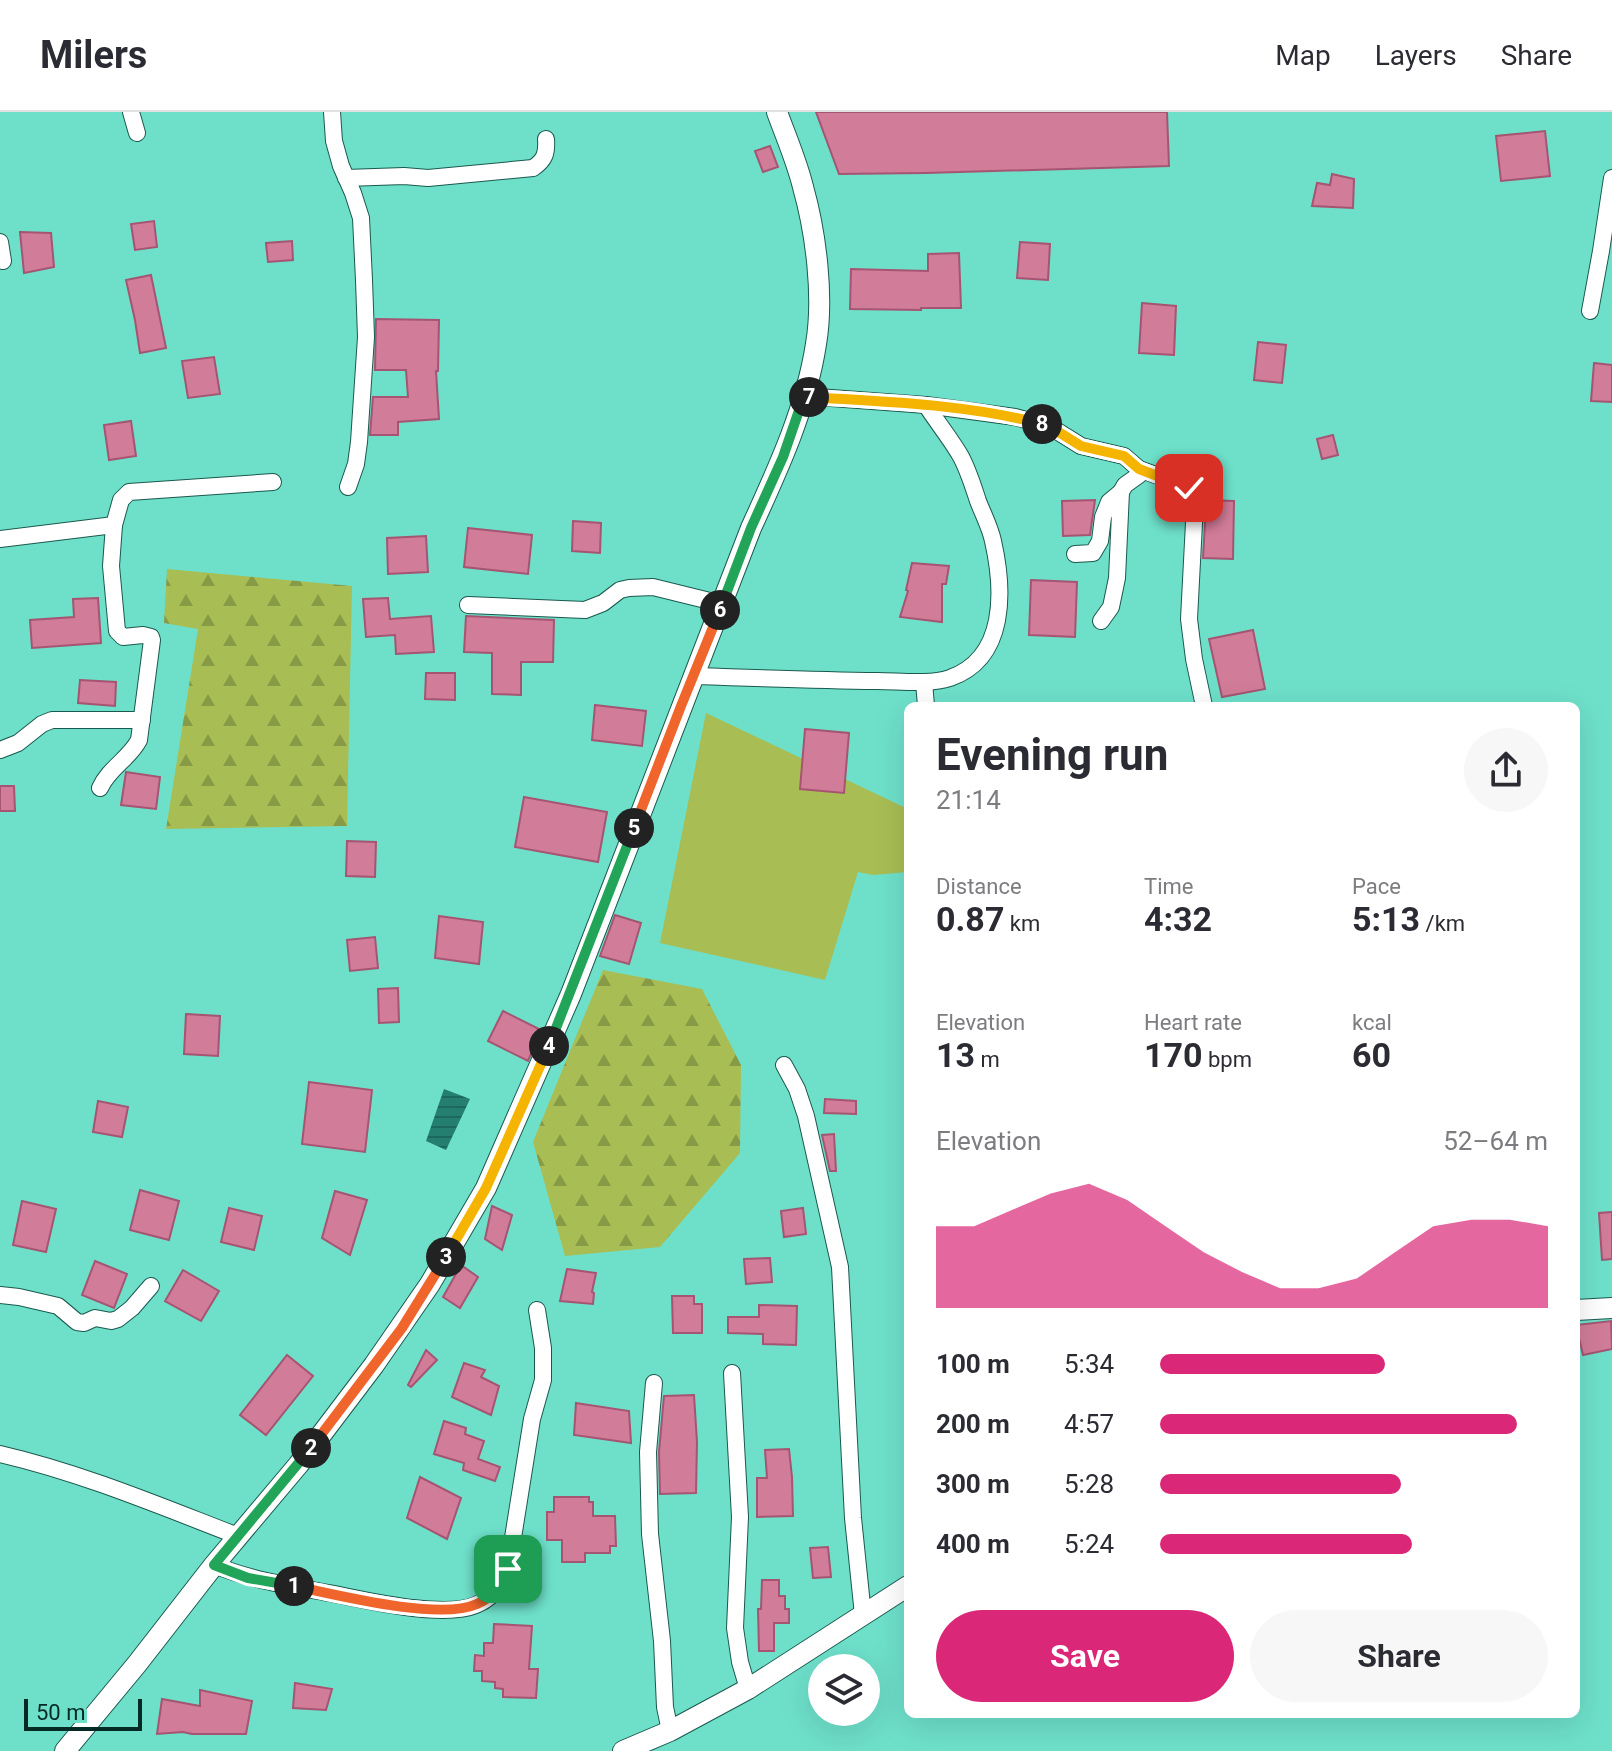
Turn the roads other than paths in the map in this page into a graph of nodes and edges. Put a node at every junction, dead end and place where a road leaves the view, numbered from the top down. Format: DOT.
graph roads {
  1 [pos="131,112"];
  2 [pos="332,112"];
  3 [pos="777,112"];
  4 [pos="137,133"];
  5 [pos="546,139"];
  6 [pos="346,178"];
  7 [pos="1612,178"];
  8 [pos="0,242"];
  9 [pos="3,261"];
  10 [pos="1590,311"];
  11 [pos="804,396"];
  12 [pos="926,405"];
  13 [pos="1139,469"];
  14 [pos="273,482"];
  15 [pos="348,487"];
  16 [pos="1121,492"];
  17 [pos="114,525"];
  18 [pos="0,539"];
  19 [pos="1075,554"];
  20 [pos="722,604"];
  21 [pos="468,605"];
  22 [pos="1101,621"];
  23 [pos="694,676"];
  24 [pos="924,682"];
  25 [pos="926,702"];
  26 [pos="1203,702"];
  27 [pos="142,720"];
  28 [pos="0,750"];
  29 [pos="100,788"];
  30 [pos="784,1065"];
  31 [pos="151,1286"];
  32 [pos="0,1295"];
  33 [pos="1612,1308"];
  34 [pos="537,1310"];
  35 [pos="1580,1310"];
  36 [pos="732,1373"];
  37 [pos="654,1383"];
  38 [pos="0,1454"];
  39 [pos="238,1536"];
  40 [pos="214,1565"];
  41 [pos="904,1589"];
  42 [pos="863,1615"];
  43 [pos="748,1689"];
  44 [pos="670,1731"];
  45 [pos="65,1751"];
  46 [pos="623,1751"];
  1 -- 4 [label="street"];
  2 -- 6 [label="street"];
  3 -- 11 [label="street"];
  5 -- 6 [label="street"];
  6 -- 15 [label="street"];
  7 -- 10 [label="street"];
  8 -- 9 [label="street"];
  11 -- 12 [label="street"];
  11 -- 20 [label="street"];
  12 -- 13 [label="street"];
  12 -- 24 [label="street"];
  13 -- 16 [label="street"];
  13 -- 26 [label="street"];
  14 -- 17 [label="street"];
  16 -- 19 [label="street"];
  16 -- 22 [label="street"];
  17 -- 18 [label="street"];
  17 -- 27 [label="street"];
  20 -- 21 [label="street"];
  20 -- 23 [label="street"];
  23 -- 24 [label="street"];
  23 -- 39 [label="street"];
  24 -- 25 [label="street"];
  27 -- 28 [label="street"];
  27 -- 29 [label="street"];
  30 -- 42 [label="street"];
  31 -- 32 [label="street"];
  33 -- 35 [label="street"];
  34 -- 40 [label="street"];
  36 -- 43 [label="street"];
  37 -- 44 [label="street"];
  38 -- 39 [label="street"];
  39 -- 40 [label="street"];
  40 -- 45 [label="street"];
  41 -- 42 [label="street"];
  42 -- 43 [label="street"];
  43 -- 44 [label="street"];
  44 -- 46 [label="street"];
}
